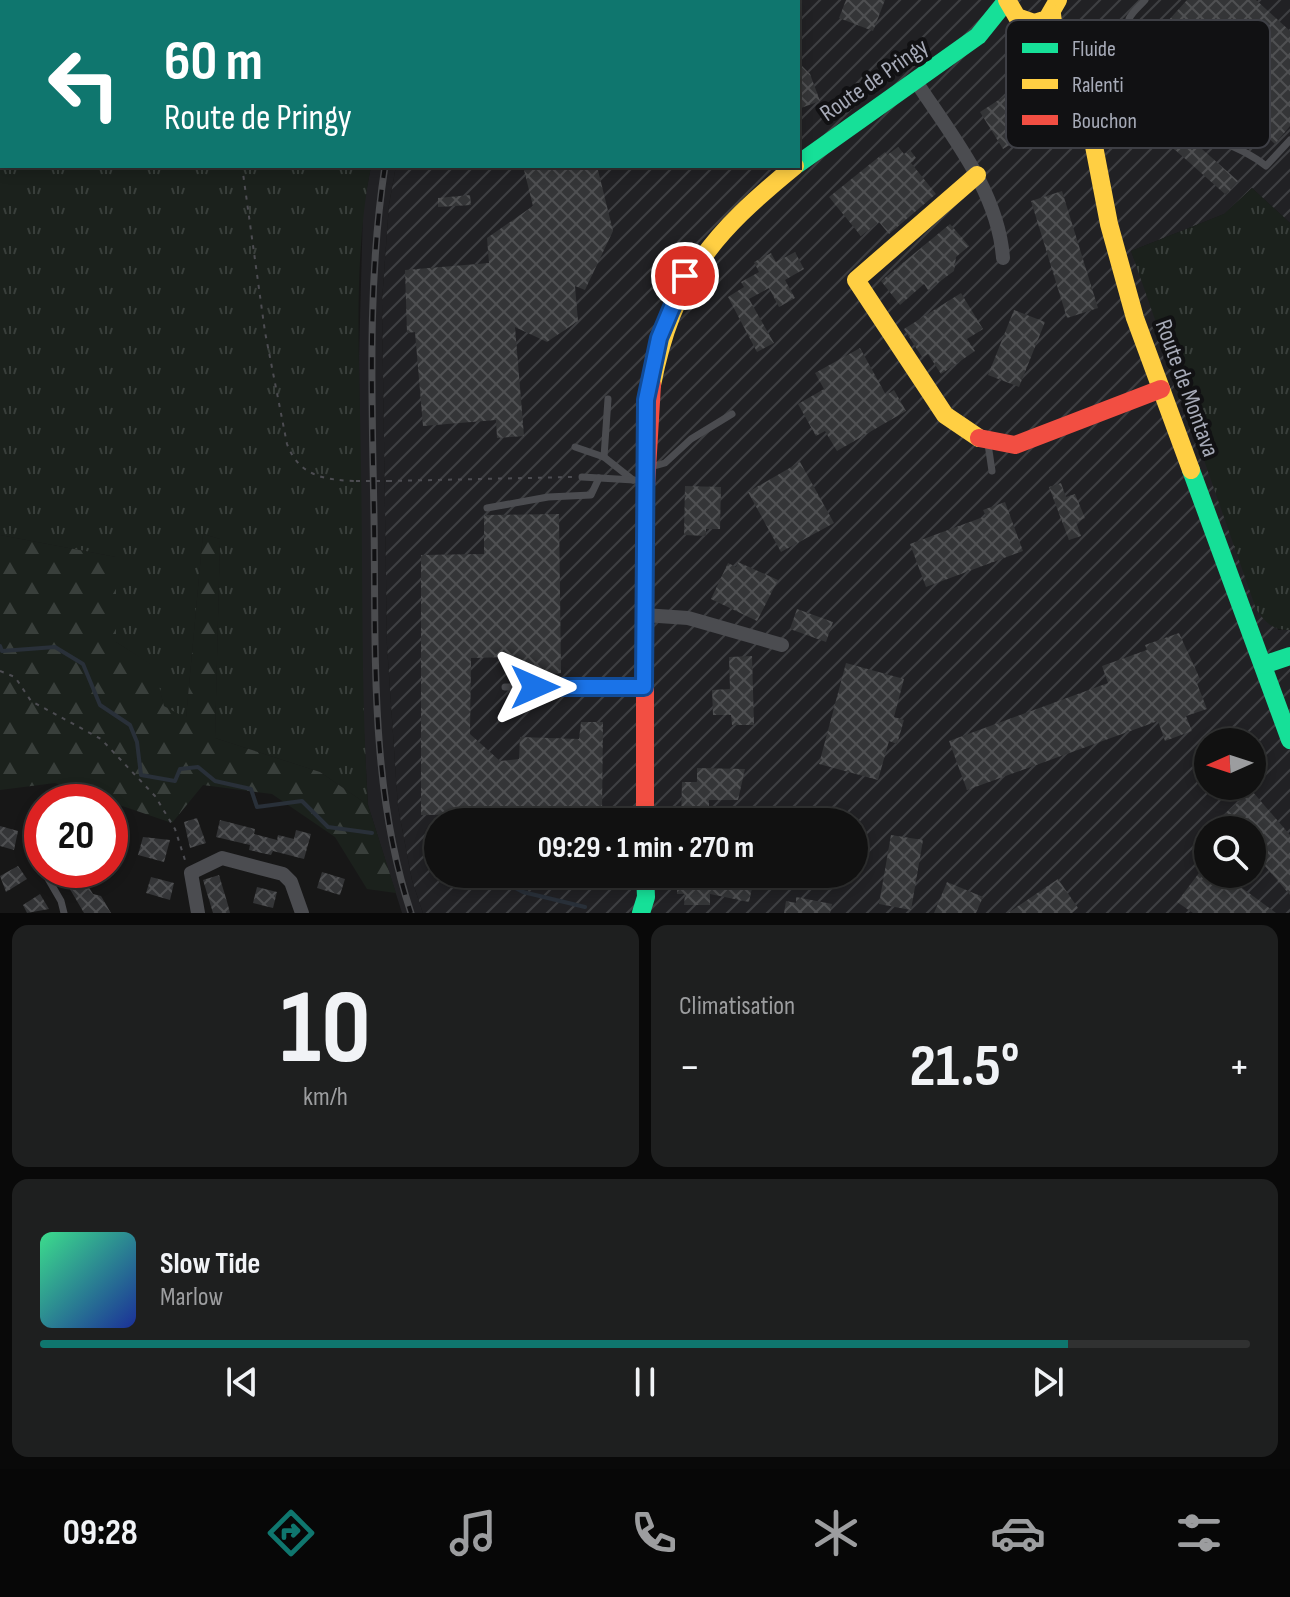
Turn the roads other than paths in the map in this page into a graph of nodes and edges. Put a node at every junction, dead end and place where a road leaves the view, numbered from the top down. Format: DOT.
graph roads {
  1 [pos="1007,0"];
  2 [pos="1145,0"];
  3 [pos="1023,20"];
  4 [pos="1128,20"];
  5 [pos="1006,27"];
  6 [pos="978,36"];
  7 [pos="915,80"];
  8 [pos="1290,140"];
  9 [pos="1095,148"];
  10 [pos="1240,148"];
  11 [pos="800,162"];
  12 [pos="792,168"];
  13 [pos="977,175"];
  14 [pos="1003,258"];
  15 [pos="1161,389"];
  16 [pos="608,399"];
  17 [pos="732,414"];
  18 [pos="989,441"];
  19 [pos="575,447"];
  20 [pos="604,457"];
  21 [pos="992,471"];
  22 [pos="641,476"];
  23 [pos="582,477"];
  24 [pos="599,478"];
  25 [pos="487,508"];
  26 [pos="644,615"];
  27 [pos="782,645"];
  28 [pos="1290,656"];
  29 [pos="1263,665"];
  30 [pos="1290,681"];
  31 [pos="505,687"];
  32 [pos="644,687"];
  33 [pos="1275,699"];
  34 [pos="1290,740"];
  35 [pos="645,808"];
  36 [pos="53,888"];
  37 [pos="643,905"];
  38 [pos="64,913"];
  39 [pos="198,913"];
  40 [pos="302,913"];
  41 [pos="658,913"];
  1 -- 3 [label="street"];
  1 -- 6 [label="street, Route de Pringy"];
  2 -- 4 [label="lane"];
  5 -- 6 [label="street, Route de Pringy"];
  6 -- 7 [label="street, Route de Pringy"];
  7 -- 11 [label="street, Route de Pringy"];
  7 -- 13 [label="street"];
  8 -- 10 [label="lane"];
  9 -- 15 [label="street, Route de Montava"];
  12 -- 22 [label="street, Route de Pringy"];
  13 -- 14 [label="street"];
  13 -- 18 [label="street"];
  15 -- 18 [label="street"];
  15 -- 29 [label="street, Route de Montava"];
  16 -- 20 [label="lane"];
  17 -- 22 [label="lane"];
  18 -- 21 [label="lane"];
  19 -- 20 [label="lane"];
  20 -- 22 [label="lane"];
  22 -- 24 [label="lane"];
  22 -- 26 [label="street, Route de Pringy"];
  23 -- 24 [label="lane"];
  24 -- 25 [label="lane"];
  26 -- 27 [label="street"];
  26 -- 32 [label="street, Route de Pringy"];
  28 -- 29 [label="street"];
  29 -- 33 [label="street, Route de Montava"];
  30 -- 33 [label="street"];
  31 -- 32 [label="lane"];
  32 -- 35 [label="street, Route de Pringy"];
  33 -- 34 [label="street, Route de Montava"];
  36 -- 38 [label="lane"];
  37 -- 41 [label="street"];
  39 -- 40 [label="street"];
}
